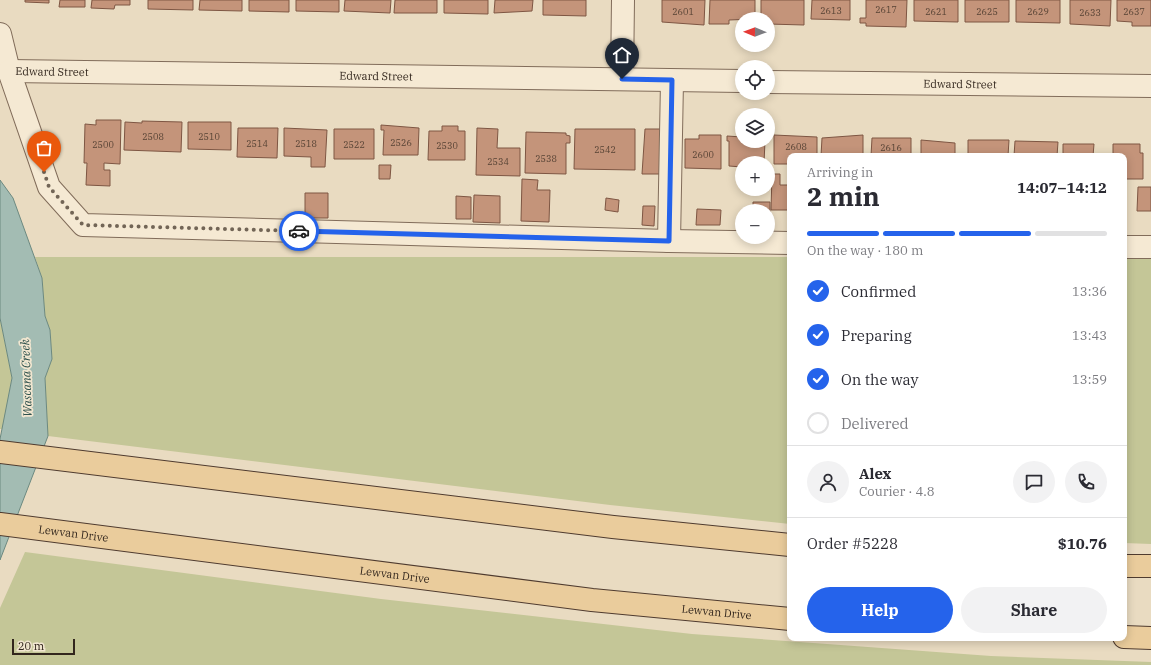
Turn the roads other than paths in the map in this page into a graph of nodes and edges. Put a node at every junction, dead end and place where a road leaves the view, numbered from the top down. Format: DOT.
graph roads {
  1 [pos="623,0"];
  2 [pos="0,34"];
  3 [pos="9,71"];
  4 [pos="622,79"];
  5 [pos="672,80"];
  6 [pos="735,81"];
  7 [pos="775,82"];
  8 [pos="1151,86"];
  9 [pos="669,241"];
  10 [pos="787,243"];
  11 [pos="1127,247"];
  12 [pos="1151,247"];
  13 [pos="0,452"];
  14 [pos="0,524"];
  15 [pos="787,546"];
  16 [pos="1127,566"];
  17 [pos="1151,566"];
  18 [pos="787,619"];
  19 [pos="1127,637"];
  20 [pos="1151,638"];
  1 -- 4 [label="street"];
  2 -- 3 [label="street"];
  3 -- 4 [label="street, Edward Street"];
  3 -- 9 [label="street"];
  4 -- 5 [label="street, Edward Street"];
  5 -- 6 [label="street, Edward Street"];
  5 -- 9 [label="street"];
  7 -- 8 [label="street, Edward Street"];
  9 -- 10 [label="street"];
  11 -- 12 [label="street"];
  13 -- 15 [label="main road"];
  14 -- 18 [label="main road, Lewvan Drive"];
  16 -- 17 [label="main road"];
  19 -- 20 [label="main road"];
}
